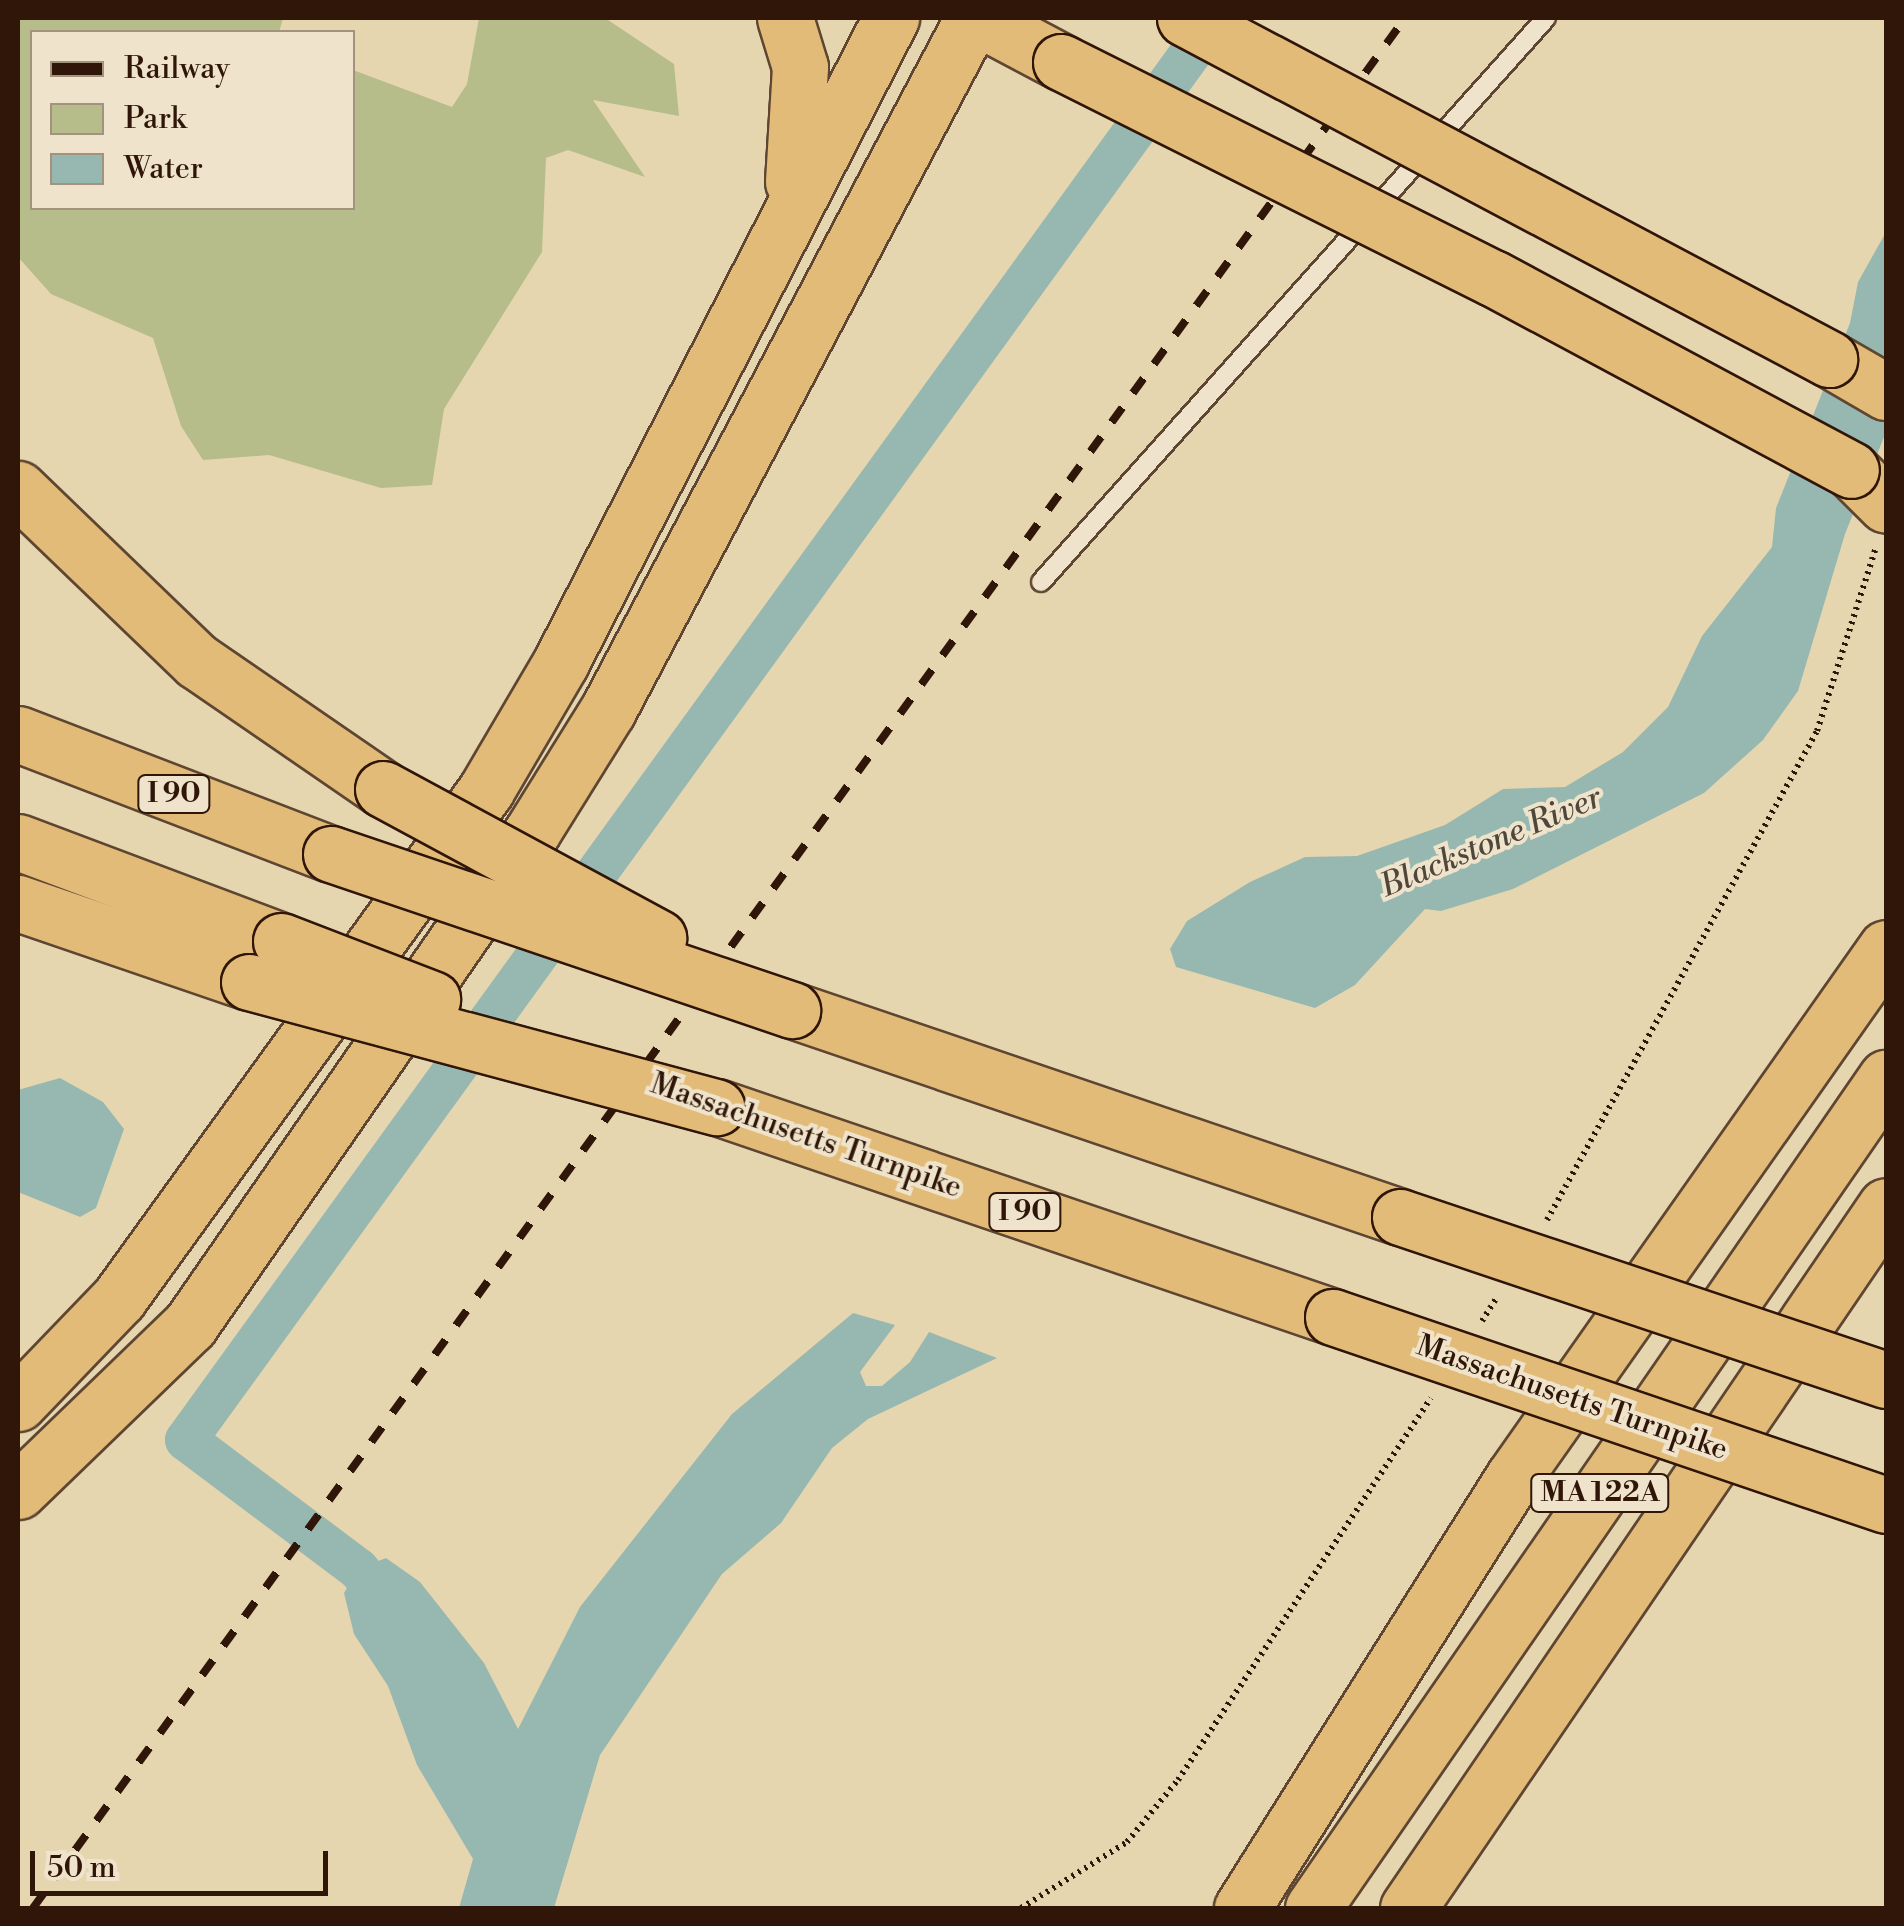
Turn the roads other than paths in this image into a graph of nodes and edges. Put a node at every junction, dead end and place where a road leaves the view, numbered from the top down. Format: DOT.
graph roads {
  1 [pos="785,18"];
  2 [pos="891,18"];
  3 [pos="976,18"];
  4 [pos="1186,18"];
  5 [pos="1546,18"];
  6 [pos="789,208"];
  7 [pos="1829,359"];
  8 [pos="1886,368"];
  9 [pos="1886,392"];
  10 [pos="1875,487"];
  11 [pos="18,489"];
  12 [pos="1041,582"];
  13 [pos="18,734"];
  14 [pos="18,842"];
  15 [pos="18,903"];
  16 [pos="1886,948"];
  17 [pos="265,961"];
  18 [pos="792,1010"];
  19 [pos="1886,1078"];
  20 [pos="1886,1206"];
  21 [pos="1886,1380"];
  22 [pos="18,1403"];
  23 [pos="18,1490"];
  24 [pos="1886,1504"];
  25 [pos="1242,1908"];
  26 [pos="1313,1908"];
  27 [pos="1408,1908"];
  1 -- 6 [label="highway"];
  2 -- 6 [label="highway"];
  3 -- 10 [label="highway, bridge"];
  3 -- 23 [label="highway"];
  4 -- 7 [label="highway, bridge"];
  5 -- 12 [label="lane"];
  6 -- 22 [label="highway"];
  7 -- 8 [label="highway"];
  7 -- 9 [label="highway"];
  11 -- 18 [label="highway, bridge"];
  13 -- 18 [label="highway, I 90, bridge"];
  14 -- 17 [label="highway, Massachusetts Turnpike / I 90"];
  15 -- 17 [label="highway"];
  16 -- 25 [label="highway"];
  17 -- 24 [label="highway, Massachusetts Turnpike / I 90, bridge"];
  18 -- 21 [label="highway, I 90, bridge"];
  19 -- 26 [label="highway, MA 122A"];
  20 -- 27 [label="highway, MA 122A"];
}
